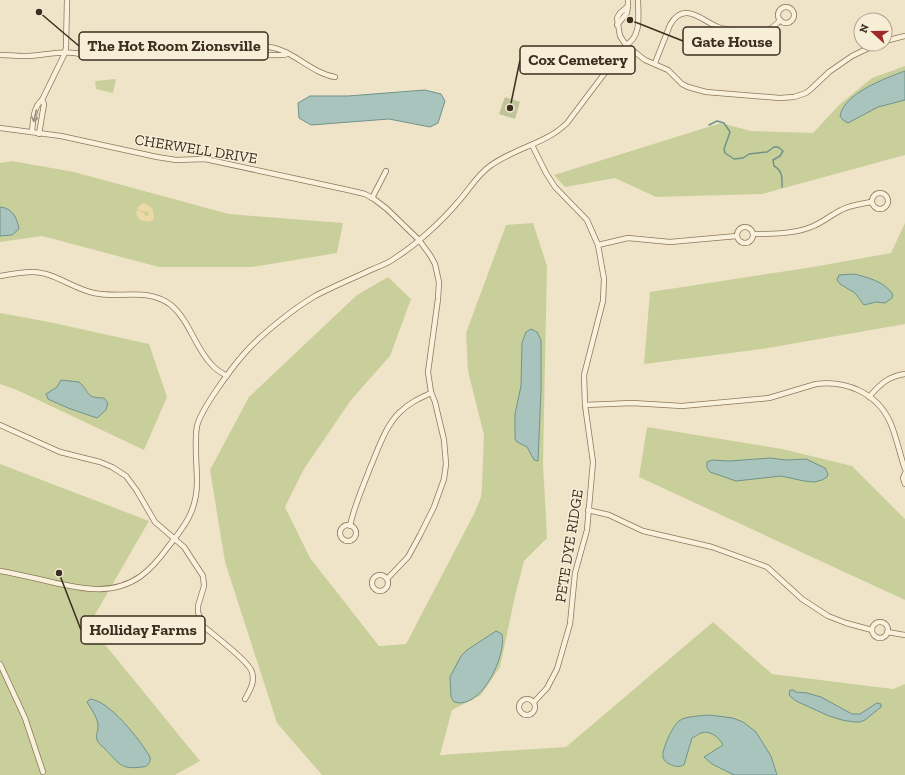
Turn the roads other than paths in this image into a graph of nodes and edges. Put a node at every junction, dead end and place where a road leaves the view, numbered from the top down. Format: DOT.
graph roads {
  1 [pos="67,0"];
  2 [pos="628,0"];
  3 [pos="638,0"];
  4 [pos="780,20"];
  5 [pos="905,36"];
  6 [pos="893,39"];
  7 [pos="626,45"];
  8 [pos="161,46"];
  9 [pos="238,46"];
  10 [pos="861,52"];
  11 [pos="65,53"];
  12 [pos="79,53"];
  13 [pos="287,54"];
  14 [pos="0,55"];
  15 [pos="160,55"];
  16 [pos="238,55"];
  17 [pos="655,63"];
  18 [pos="335,77"];
  19 [pos="42,100"];
  20 [pos="0,128"];
  21 [pos="32,132"];
  22 [pos="39,134"];
  23 [pos="532,145"];
  24 [pos="386,171"];
  25 [pos="372,198"];
  26 [pos="871,202"];
  27 [pos="752,234"];
  28 [pos="738,236"];
  29 [pos="419,240"];
  30 [pos="598,245"];
  31 [pos="0,276"];
  32 [pos="905,374"];
  33 [pos="227,376"];
  34 [pos="431,393"];
  35 [pos="869,396"];
  36 [pos="585,405"];
  37 [pos="0,425"];
  38 [pos="905,469"];
  39 [pos="905,473"];
  40 [pos="905,484"];
  41 [pos="588,510"];
  42 [pos="350,526"];
  43 [pos="174,539"];
  44 [pos="0,571"];
  45 [pos="387,579"];
  46 [pos="872,630"];
  47 [pos="887,632"];
  48 [pos="905,635"];
  49 [pos="0,664"];
  50 [pos="245,699"];
  51 [pos="534,702"];
  52 [pos="43,772"];
  1 -- 11 [label="street"];
  2 -- 7 [label="street"];
  3 -- 7 [label="street"];
  4 -- 17 [label="street"];
  5 -- 6 [label="street"];
  7 -- 17 [label="street"];
  7 -- 23 [label="street"];
  8 -- 9 [label="street"];
  8 -- 12 [label="street"];
  8 -- 15 [label="street"];
  9 -- 13 [label="street"];
  9 -- 16 [label="street"];
  10 -- 17 [label="street"];
  11 -- 12 [label="street"];
  11 -- 14 [label="street"];
  11 -- 19 [label="street"];
  12 -- 15 [label="street"];
  13 -- 16 [label="street"];
  13 -- 18 [label="street"];
  15 -- 16 [label="street"];
  19 -- 21 [label="street, one-way"];
  19 -- 22 [label="street"];
  20 -- 21 [label="street, CHERWELL DRIVE"];
  21 -- 22 [label="street, CHERWELL DRIVE"];
  22 -- 25 [label="street, CHERWELL DRIVE"];
  23 -- 29 [label="street"];
  23 -- 30 [label="street, PETE DYE RIDGE"];
  24 -- 25 [label="street"];
  25 -- 29 [label="street, CHERWELL DRIVE"];
  26 -- 27 [label="street"];
  27 -- 28 [label="street"];
  27 -- 28 [label="street"];
  28 -- 30 [label="street"];
  29 -- 33 [label="street"];
  29 -- 34 [label="street, CHERWELL DRIVE"];
  30 -- 36 [label="street, PETE DYE RIDGE"];
  31 -- 33 [label="street"];
  32 -- 35 [label="street"];
  33 -- 43 [label="street"];
  34 -- 42 [label="street"];
  34 -- 45 [label="street, CHERWELL DRIVE"];
  35 -- 36 [label="street"];
  35 -- 38 [label="street"];
  36 -- 41 [label="street, PETE DYE RIDGE"];
  37 -- 43 [label="street"];
  39 -- 40 [label="street"];
  41 -- 46 [label="street"];
  41 -- 51 [label="street, PETE DYE RIDGE"];
  43 -- 44 [label="street"];
  43 -- 50 [label="street"];
  46 -- 47 [label="street"];
  46 -- 47 [label="street"];
  47 -- 48 [label="street"];
  49 -- 52 [label="street"];
}
